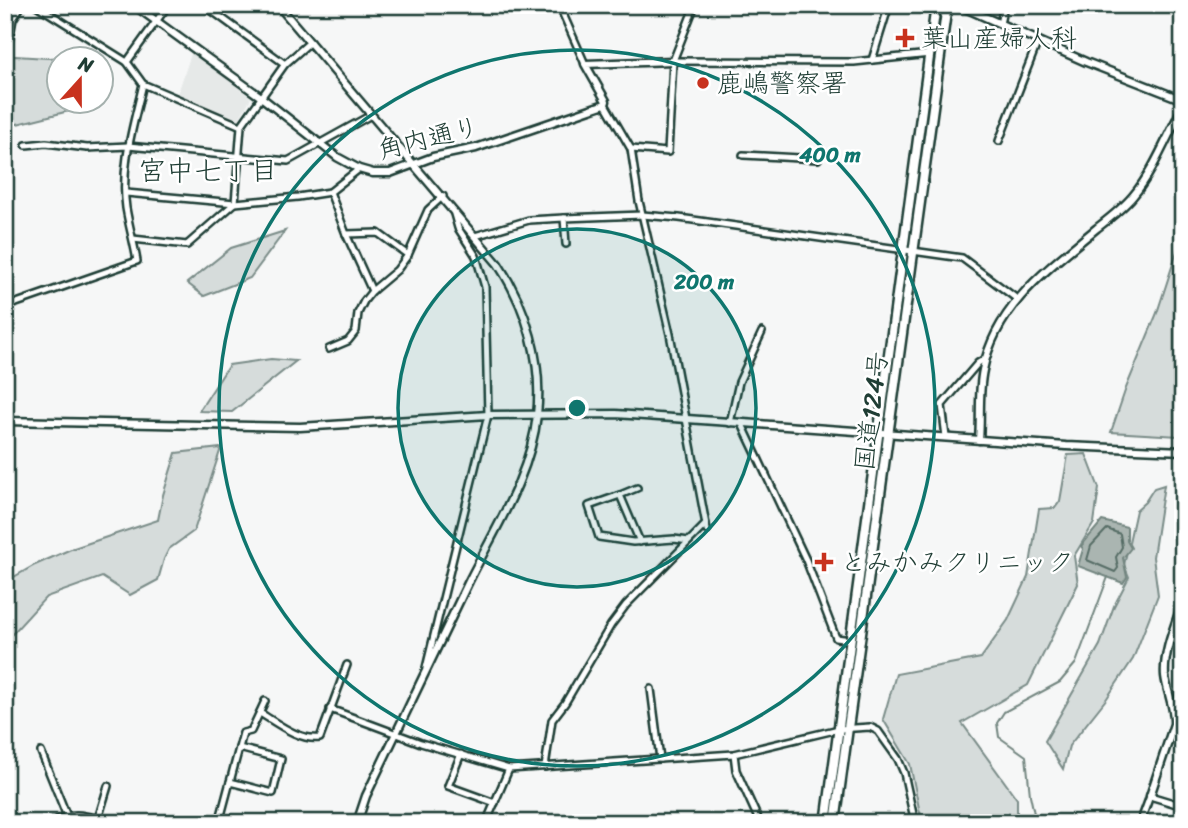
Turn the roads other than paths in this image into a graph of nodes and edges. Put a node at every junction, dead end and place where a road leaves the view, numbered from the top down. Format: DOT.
graph roads {
  1 [pos="22,5"];
  2 [pos="36,5"];
  3 [pos="134,5"];
  4 [pos="168,5"];
  5 [pos="204,5"];
  6 [pos="278,5"];
  7 [pos="559,5"];
  8 [pos="695,5"];
  9 [pos="889,5"];
  10 [pos="936,5"];
  11 [pos="947,5"];
  12 [pos="958,5"];
  13 [pos="1003,5"];
  14 [pos="158,21"];
  15 [pos="1000,24"];
  16 [pos="1038,41"];
  17 [pos="310,42"];
  18 [pos="8,46"];
  19 [pos="930,54"];
  20 [pos="872,60"];
  21 [pos="673,61"];
  22 [pos="127,62"];
  23 [pos="285,64"];
  24 [pos="585,64"];
  25 [pos="143,84"];
  26 [pos="261,97"];
  27 [pos="1183,100"];
  28 [pos="605,104"];
  29 [pos="1183,107"];
  30 [pos="371,115"];
  31 [pos="241,126"];
  32 [pos="999,141"];
  33 [pos="319,143"];
  34 [pos="26,145"];
  35 [pos="128,146"];
  36 [pos="631,149"];
  37 [pos="743,155"];
  38 [pos="240,157"];
  39 [pos="818,159"];
  40 [pos="414,164"];
  41 [pos="359,169"];
  42 [pos="330,192"];
  43 [pos="126,193"];
  44 [pos="443,196"];
  45 [pos="235,203"];
  46 [pos="452,208"];
  47 [pos="642,215"];
  48 [pos="564,218"];
  49 [pos="346,234"];
  50 [pos="475,236"];
  51 [pos="133,239"];
  52 [pos="566,244"];
  53 [pos="909,251"];
  54 [pos="408,255"];
  55 [pos="372,291"];
  56 [pos="1017,299"];
  57 [pos="5,307"];
  58 [pos="762,332"];
  59 [pos="329,349"];
  60 [pos="986,358"];
  61 [pos="537,414"];
  62 [pos="488,415"];
  63 [pos="686,419"];
  64 [pos="5,421"];
  65 [pos="730,423"];
  66 [pos="742,424"];
  67 [pos="878,433"];
  68 [pos="890,434"];
  69 [pos="946,437"];
  70 [pos="979,440"];
  71 [pos="1183,451"];
  72 [pos="637,488"];
  73 [pos="620,495"];
  74 [pos="689,541"];
  75 [pos="640,542"];
  76 [pos="1183,601"];
  77 [pos="850,640"];
  78 [pos="861,641"];
  79 [pos="347,665"];
  80 [pos="425,671"];
  81 [pos="651,689"];
  82 [pos="265,701"];
  83 [pos="330,709"];
  84 [pos="260,713"];
  85 [pos="1179,714"];
  86 [pos="849,727"];
  87 [pos="839,729"];
  88 [pos="395,734"];
  89 [pos="239,748"];
  90 [pos="41,752"];
  91 [pos="461,754"];
  92 [pos="734,754"];
  93 [pos="660,759"];
  94 [pos="545,767"];
  95 [pos="509,769"];
  96 [pos="230,782"];
  97 [pos="107,786"];
  98 [pos="1150,796"];
  99 [pos="495,803"];
  100 [pos="1183,806"];
  101 [pos="66,814"];
  102 [pos="99,819"];
  103 [pos="50,823"];
  104 [pos="113,823"];
  105 [pos="219,823"];
  106 [pos="356,823"];
  107 [pos="486,823"];
  108 [pos="760,823"];
  109 [pos="826,823"];
  110 [pos="835,823"];
  111 [pos="915,823"];
  112 [pos="1140,823"];
  1 -- 18 [label="street"];
  2 -- 22 [label="street"];
  3 -- 14 [label="street, 角内通り"];
  4 -- 14 [label="street"];
  5 -- 23 [label="street"];
  6 -- 17 [label="street"];
  7 -- 24 [label="street"];
  8 -- 21 [label="street"];
  9 -- 20 [label="street"];
  10 -- 19 [label="highway, 国道124号"];
  11 -- 53 [label="highway, 国道124号"];
  12 -- 15 [label="street"];
  13 -- 15 [label="street"];
  14 -- 22 [label="street"];
  14 -- 26 [label="street, 角内通り"];
  15 -- 16 [label="street"];
  16 -- 27 [label="street"];
  16 -- 32 [label="street"];
  17 -- 23 [label="street"];
  17 -- 30 [label="street"];
  19 -- 20 [label="street"];
  19 -- 53 [label="highway, 国道124号"];
  20 -- 21 [label="street"];
  21 -- 24 [label="street"];
  21 -- 36 [label="street"];
  22 -- 25 [label="street"];
  23 -- 26 [label="street"];
  24 -- 28 [label="street"];
  25 -- 31 [label="street"];
  25 -- 35 [label="street"];
  26 -- 31 [label="street"];
  26 -- 33 [label="street, 角内通り"];
  28 -- 36 [label="street"];
  28 -- 40 [label="street, 角内通り"];
  29 -- 56 [label="street"];
  30 -- 33 [label="street"];
  30 -- 40 [label="street"];
  31 -- 38 [label="street"];
  33 -- 38 [label="street"];
  33 -- 41 [label="street, 角内通り"];
  34 -- 35 [label="street"];
  35 -- 38 [label="street"];
  35 -- 43 [label="street"];
  36 -- 47 [label="street"];
  37 -- 39 [label="street"];
  38 -- 45 [label="street"];
  40 -- 41 [label="street, 角内通り"];
  40 -- 44 [label="street"];
  41 -- 42 [label="street"];
  42 -- 45 [label="street"];
  42 -- 49 [label="street"];
  43 -- 45 [label="street"];
  43 -- 51 [label="street"];
  44 -- 46 [label="street"];
  44 -- 54 [label="street"];
  45 -- 51 [label="street"];
  46 -- 50 [label="street"];
  46 -- 62 [label="street"];
  47 -- 48 [label="street"];
  47 -- 53 [label="street"];
  47 -- 63 [label="street"];
  48 -- 50 [label="street"];
  48 -- 52 [label="street"];
  49 -- 54 [label="street"];
  49 -- 55 [label="street"];
  50 -- 61 [label="street"];
  51 -- 57 [label="street"];
  53 -- 56 [label="street"];
  53 -- 67 [label="highway, 国道124号"];
  53 -- 68 [label="highway, 国道124号"];
  54 -- 55 [label="street"];
  55 -- 59 [label="street"];
  56 -- 60 [label="street"];
  58 -- 65 [label="street"];
  60 -- 69 [label="street"];
  60 -- 70 [label="street"];
  61 -- 62 [label="street"];
  61 -- 63 [label="street"];
  61 -- 80 [label="street"];
  62 -- 64 [label="street"];
  62 -- 80 [label="street"];
  63 -- 65 [label="street"];
  63 -- 74 [label="street"];
  65 -- 66 [label="street"];
  66 -- 67 [label="street"];
  66 -- 77 [label="street"];
  67 -- 68 [label="street"];
  67 -- 77 [label="highway, 国道124号"];
  68 -- 69 [label="street"];
  68 -- 78 [label="highway, 国道124号"];
  69 -- 70 [label="street"];
  70 -- 71 [label="street"];
  72 -- 73 [label="street"];
  73 -- 75 [label="street"];
  73 -- 75 [label="street"];
  74 -- 75 [label="street"];
  74 -- 94 [label="street"];
  76 -- 85 [label="street"];
  77 -- 78 [label="street"];
  77 -- 87 [label="highway, 国道124号"];
  78 -- 86 [label="highway, 国道124号"];
  79 -- 83 [label="street"];
  80 -- 88 [label="street"];
  81 -- 93 [label="street"];
  82 -- 84 [label="street"];
  83 -- 84 [label="street"];
  83 -- 88 [label="street"];
  84 -- 89 [label="street"];
  85 -- 98 [label="street"];
  86 -- 87 [label="street"];
  86 -- 110 [label="highway, 国道124号"];
  86 -- 111 [label="street"];
  87 -- 92 [label="street"];
  87 -- 109 [label="highway, 国道124号"];
  88 -- 91 [label="street"];
  88 -- 106 [label="street"];
  89 -- 96 [label="street"];
  89 -- 96 [label="street"];
  90 -- 101 [label="street"];
  91 -- 95 [label="street"];
  91 -- 99 [label="street"];
  92 -- 93 [label="street"];
  92 -- 108 [label="street"];
  93 -- 94 [label="street"];
  94 -- 95 [label="street"];
  95 -- 99 [label="street"];
  96 -- 105 [label="street"];
  97 -- 102 [label="street"];
  98 -- 100 [label="street"];
  98 -- 112 [label="street"];
  99 -- 107 [label="street"];
  101 -- 102 [label="street"];
  101 -- 103 [label="street"];
  102 -- 104 [label="street"];
}
